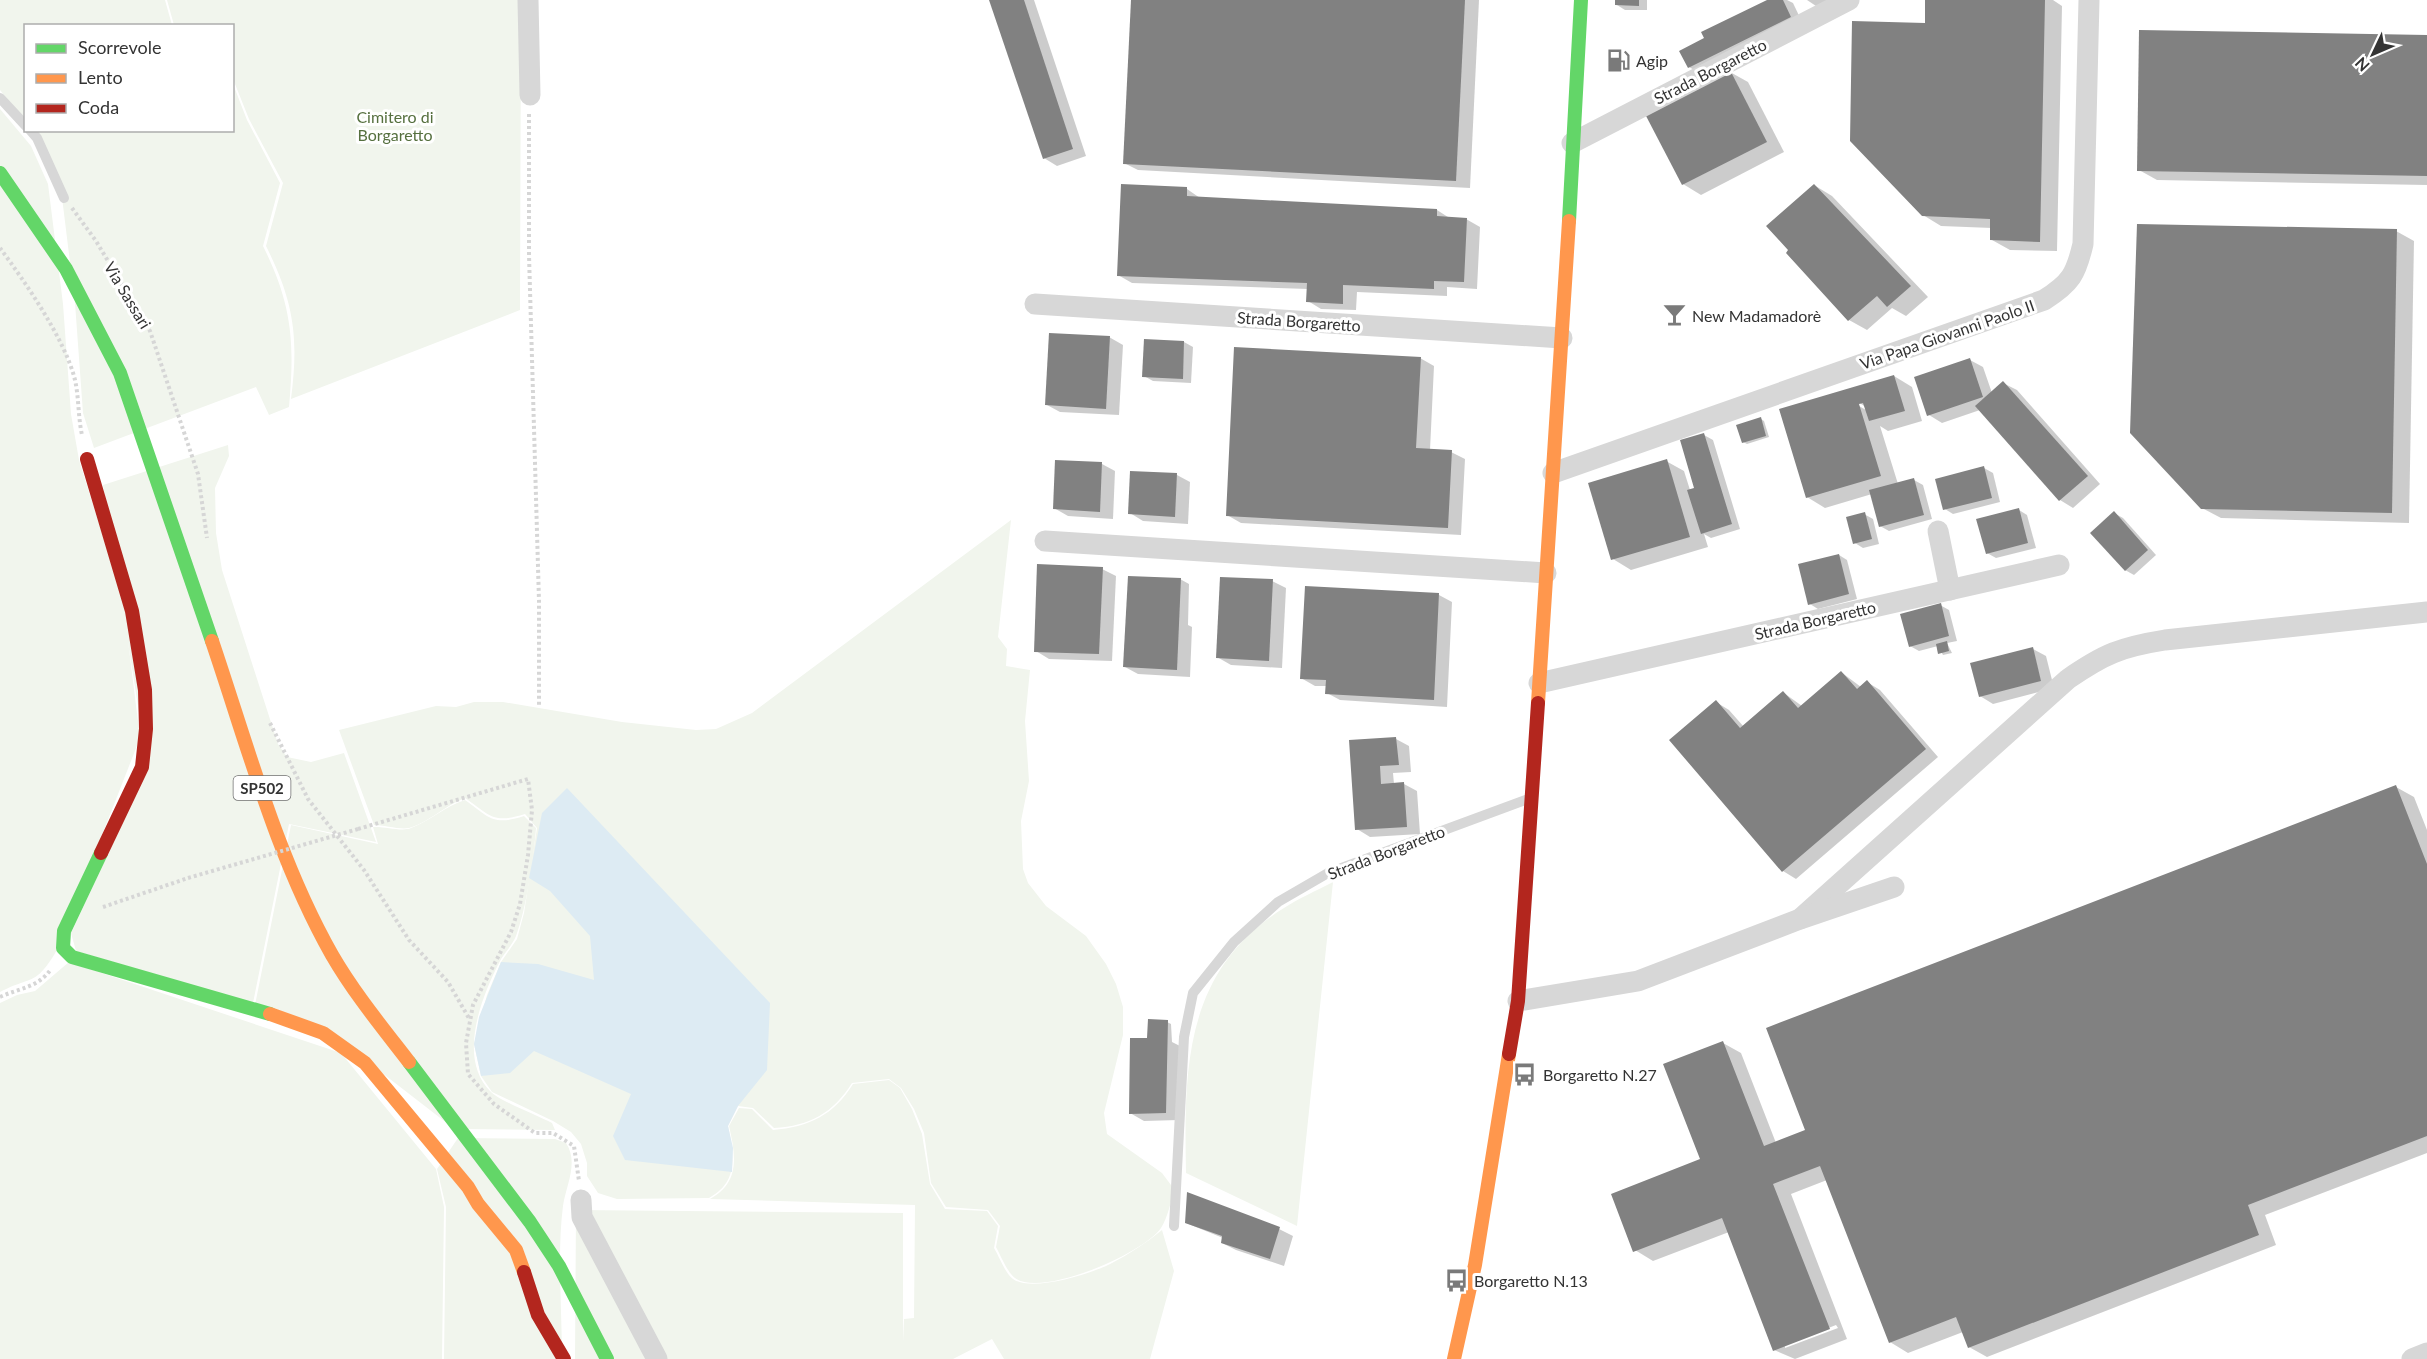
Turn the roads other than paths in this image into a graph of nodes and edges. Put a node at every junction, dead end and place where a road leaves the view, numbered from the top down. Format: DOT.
graph roads {
  1 [pos="528,0"];
  2 [pos="1581,0"];
  3 [pos="1849,0"];
  4 [pos="2089,0"];
  5 [pos="530,95"];
  6 [pos="0,98"];
  7 [pos="24,124"];
  8 [pos="32,132"];
  9 [pos="1572,143"];
  10 [pos="0,173"];
  11 [pos="64,198"];
  12 [pos="1035,304"];
  13 [pos="1562,338"];
  14 [pos="87,459"];
  15 [pos="1553,473"];
  16 [pos="1938,531"];
  17 [pos="1045,542"];
  18 [pos="2059,565"];
  19 [pos="1546,573"];
  20 [pos="1950,590"];
  21 [pos="2427,612"];
  22 [pos="1539,683"];
  23 [pos="1531,798"];
  24 [pos="1894,888"];
  25 [pos="1800,919"];
  26 [pos="1518,1001"];
  27 [pos="581,1200"];
  28 [pos="1174,1226"];
  29 [pos="2427,1353"];
  30 [pos="564,1359"];
  31 [pos="607,1359"];
  32 [pos="657,1359"];
  33 [pos="1454,1359"];
  34 [pos="2412,1359"];
  1 -- 5 [label="street"];
  2 -- 9 [label="street"];
  3 -- 9 [label="street, Strada Borgaretto"];
  4 -- 15 [label="street, Via Papa Giovanni Paolo II"];
  6 -- 7 [label="lane"];
  8 -- 11 [label="lane"];
  9 -- 13 [label="street"];
  10 -- 31 [label="street, SP502"];
  12 -- 13 [label="street, Strada Borgaretto"];
  13 -- 15 [label="street"];
  14 -- 30 [label="street"];
  15 -- 19 [label="street"];
  16 -- 20 [label="street"];
  17 -- 19 [label="street"];
  18 -- 20 [label="street, Strada Borgaretto"];
  19 -- 22 [label="street"];
  20 -- 22 [label="street, Strada Borgaretto"];
  21 -- 25 [label="street"];
  22 -- 23 [label="street"];
  23 -- 26 [label="street"];
  23 -- 28 [label="lane, Strada Borgaretto"];
  24 -- 25 [label="street"];
  25 -- 26 [label="street"];
  26 -- 33 [label="street"];
  27 -- 32 [label="street"];
  29 -- 34 [label="street"];
}
